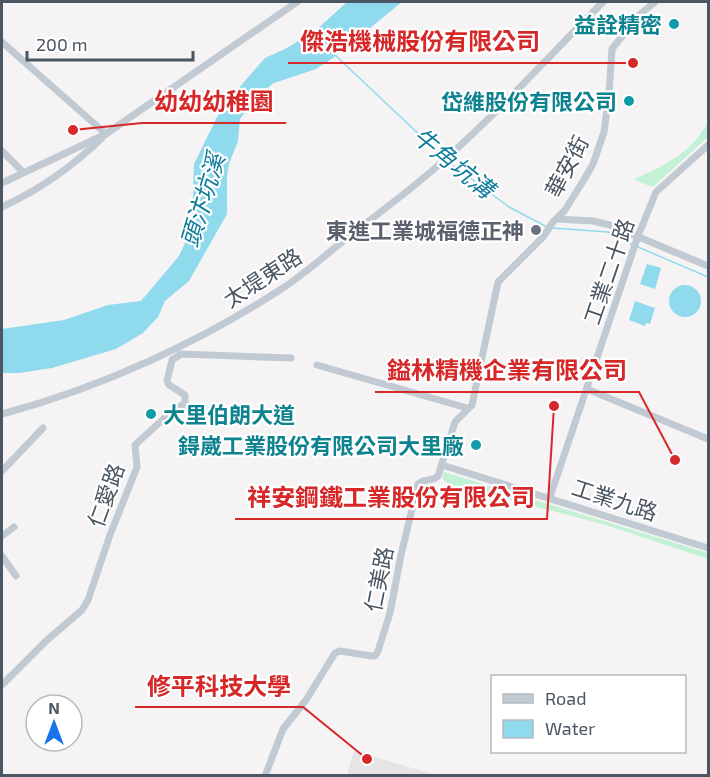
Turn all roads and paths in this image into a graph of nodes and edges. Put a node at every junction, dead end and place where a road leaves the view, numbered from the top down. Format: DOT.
graph roads {
  1 [pos="297,2"];
  2 [pos="603,2"];
  3 [pos="655,2"];
  4 [pos="2,42"];
  5 [pos="106,134"];
  6 [pos="708,145"];
  7 [pos="2,151"];
  8 [pos="23,172"];
  9 [pos="2,183"];
  10 [pos="2,207"];
  11 [pos="555,220"];
  12 [pos="638,238"];
  13 [pos="708,266"];
  14 [pos="291,358"];
  15 [pos="317,365"];
  16 [pos="587,389"];
  17 [pos="467,408"];
  18 [pos="2,414"];
  19 [pos="43,428"];
  20 [pos="708,439"];
  21 [pos="442,465"];
  22 [pos="2,471"];
  23 [pos="550,497"];
  24 [pos="14,527"];
  25 [pos="2,536"];
  26 [pos="708,548"];
  27 [pos="2,556"];
  28 [pos="16,576"];
  29 [pos="2,685"];
  30 [pos="265,776"];
  1 -- 5 [label="street"];
  2 -- 18 [label="street, 太堤東路"];
  3 -- 11 [label="street, 華安街"];
  4 -- 5 [label="street"];
  5 -- 8 [label="street"];
  5 -- 10 [label="street"];
  6 -- 12 [label="street, 工業二十路"];
  7 -- 8 [label="street"];
  8 -- 9 [label="street"];
  11 -- 12 [label="street"];
  11 -- 17 [label="street, 華安街"];
  12 -- 13 [label="street"];
  12 -- 16 [label="street, 工業二十路"];
  14 -- 29 [label="street, 仁愛路"];
  15 -- 17 [label="street"];
  16 -- 20 [label="street"];
  16 -- 23 [label="street, 工業二十路"];
  17 -- 21 [label="street"];
  19 -- 22 [label="street"];
  21 -- 23 [label="street, 工業九路"];
  21 -- 30 [label="street, 仁美路"];
  23 -- 26 [label="street, 工業九路"];
  24 -- 25 [label="street"];
  27 -- 28 [label="street"];
}
